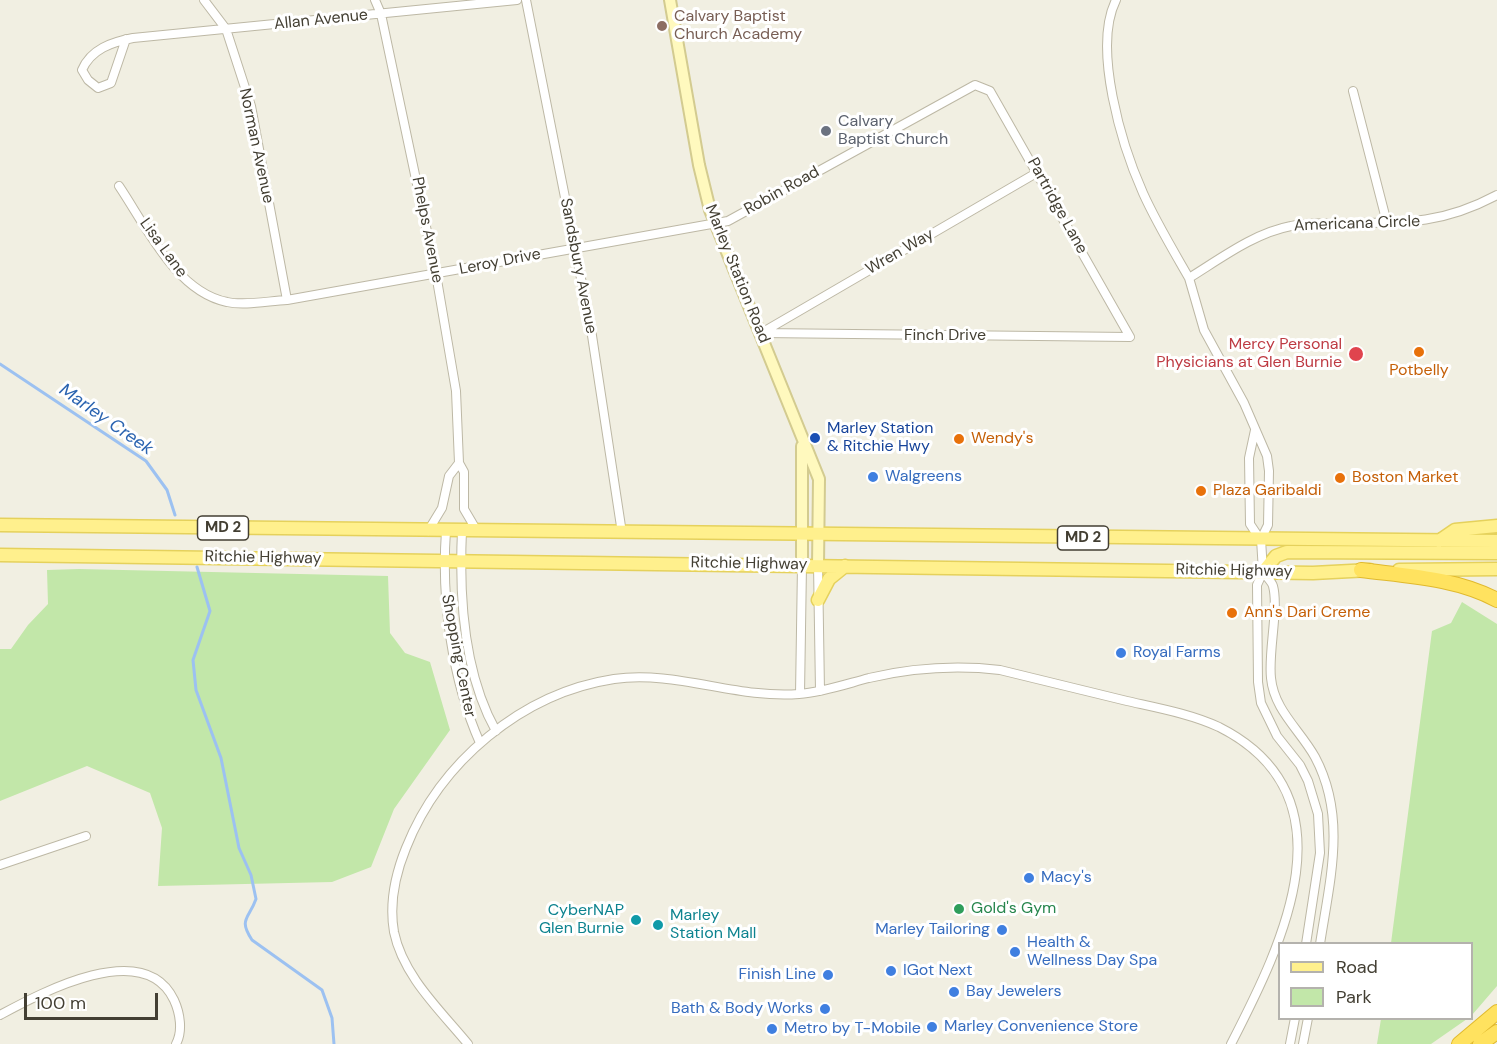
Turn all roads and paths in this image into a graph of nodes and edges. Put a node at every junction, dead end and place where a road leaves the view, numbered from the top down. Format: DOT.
graph roads {
  1 [pos="204,0"];
  2 [pos="375,0"];
  3 [pos="517,0"];
  4 [pos="526,0"];
  5 [pos="670,0"];
  6 [pos="1116,0"];
  7 [pos="381,14"];
  8 [pos="226,29"];
  9 [pos="126,39"];
  10 [pos="975,85"];
  11 [pos="1353,91"];
  12 [pos="1038,172"];
  13 [pos="119,186"];
  14 [pos="1497,195"];
  15 [pos="714,222"];
  16 [pos="1387,223"];
  17 [pos="575,248"];
  18 [pos="436,274"];
  19 [pos="1189,278"];
  20 [pos="287,300"];
  21 [pos="761,333"];
  22 [pos="1130,337"];
  23 [pos="1255,430"];
  24 [pos="802,437"];
  25 [pos="459,463"];
  26 [pos="0,525"];
  27 [pos="1497,526"];
  28 [pos="428,531"];
  29 [pos="446,531"];
  30 [pos="462,531"];
  31 [pos="477,531"];
  32 [pos="622,533"];
  33 [pos="802,535"];
  34 [pos="818,535"];
  35 [pos="1261,539"];
  36 [pos="1439,541"];
  37 [pos="1497,541"];
  38 [pos="1497,553"];
  39 [pos="0,555"];
  40 [pos="444,561"];
  41 [pos="461,561"];
  42 [pos="802,565"];
  43 [pos="818,565"];
  44 [pos="845,566"];
  45 [pos="1497,569"];
  46 [pos="1361,570"];
  47 [pos="1263,572"];
  48 [pos="818,600"];
  49 [pos="1497,600"];
  50 [pos="820,691"];
  51 [pos="801,694"];
  52 [pos="496,731"];
  53 [pos="480,743"];
  54 [pos="86,836"];
  55 [pos="0,865"];
  56 [pos="1306,942"];
  57 [pos="1320,942"];
  58 [pos="1497,1012"];
  59 [pos="0,1016"];
  60 [pos="1295,1020"];
  61 [pos="1308,1020"];
  62 [pos="1497,1032"];
  63 [pos="176,1044"];
  64 [pos="468,1044"];
  65 [pos="1231,1044"];
  66 [pos="1290,1044"];
  67 [pos="1303,1044"];
  68 [pos="1459,1044"];
  69 [pos="1480,1044"];
  1 -- 8 [label="street, Norman Avenue"];
  2 -- 7 [label="street, Phelps Avenue"];
  3 -- 7 [label="street, Allan Avenue"];
  4 -- 17 [label="street, Sandsbury Avenue"];
  5 -- 15 [label="main road, Marley Station Road"];
  6 -- 19 [label="street"];
  7 -- 8 [label="street, Allan Avenue"];
  7 -- 18 [label="street, Phelps Avenue"];
  8 -- 9 [label="street, Allan Avenue"];
  8 -- 20 [label="street, Norman Avenue"];
  9 -- 9 [label="street, Allan Avenue"];
  10 -- 12 [label="street, Partridge Lane"];
  10 -- 15 [label="street, Robin Road"];
  11 -- 16 [label="street"];
  12 -- 21 [label="street, Wren Way"];
  12 -- 22 [label="street, Partridge Lane"];
  13 -- 20 [label="street, Lisa Lane"];
  14 -- 16 [label="street, Americana Circle"];
  15 -- 17 [label="street, Leroy Drive"];
  15 -- 21 [label="main road, Marley Station Road"];
  16 -- 19 [label="street, Americana Circle"];
  17 -- 18 [label="street, Leroy Drive"];
  17 -- 32 [label="street, Sandsbury Avenue"];
  18 -- 20 [label="street, Leroy Drive"];
  18 -- 25 [label="street, Phelps Avenue"];
  19 -- 23 [label="street"];
  21 -- 22 [label="street, Finch Drive"];
  21 -- 24 [label="main road, Marley Station Road"];
  23 -- 35 [label="street"];
  23 -- 35 [label="street"];
  24 -- 33 [label="main road, Marley Station Road"];
  24 -- 34 [label="main road, Marley Station Road"];
  25 -- 28 [label="street, Phelps Avenue"];
  25 -- 31 [label="street, Phelps Avenue"];
  26 -- 28 [label="main road, Ritchie Highway / MD 2"];
  27 -- 36 [label="main road"];
  28 -- 29 [label="main road, Ritchie Highway / MD 2"];
  29 -- 30 [label="main road, Ritchie Highway / MD 2"];
  29 -- 40 [label="street, Shopping Center"];
  30 -- 31 [label="main road, Ritchie Highway / MD 2"];
  30 -- 41 [label="street, Shopping Center"];
  31 -- 32 [label="main road, Ritchie Highway / MD 2"];
  32 -- 33 [label="main road, Ritchie Highway / MD 2"];
  33 -- 34 [label="main road, Ritchie Highway / MD 2"];
  33 -- 42 [label="main road, Marley Station Road"];
  34 -- 35 [label="main road, Ritchie Highway / MD 2"];
  34 -- 43 [label="main road, Marley Station Road"];
  35 -- 36 [label="main road, Ritchie Highway / MD 2"];
  35 -- 47 [label="street"];
  36 -- 37 [label="main road, Ritchie Highway / MD 2"];
  38 -- 47 [label="main road"];
  39 -- 40 [label="main road, Ritchie Highway / MD 2"];
  40 -- 41 [label="main road, Ritchie Highway / MD 2"];
  40 -- 53 [label="street, Shopping Center"];
  41 -- 42 [label="main road, Ritchie Highway / MD 2"];
  41 -- 52 [label="street, Shopping Center"];
  42 -- 43 [label="main road, Ritchie Highway / MD 2"];
  42 -- 51 [label="street"];
  43 -- 44 [label="main road, Ritchie Highway / MD 2"];
  43 -- 48 [label="street"];
  44 -- 47 [label="main road, Ritchie Highway / MD 2"];
  44 -- 48 [label="main road"];
  45 -- 46 [label="main road, Ritchie Highway / MD 2"];
  46 -- 47 [label="main road, Ritchie Highway / MD 2"];
  46 -- 49 [label="highway"];
  47 -- 56 [label="street"];
  47 -- 57 [label="street"];
  48 -- 50 [label="street"];
  50 -- 51 [label="street"];
  50 -- 65 [label="street"];
  51 -- 52 [label="street"];
  52 -- 53 [label="street"];
  53 -- 64 [label="street"];
  54 -- 55 [label="street"];
  58 -- 68 [label="highway"];
  59 -- 63 [label="street"];
  60 -- 66 [label="street"];
  61 -- 67 [label="street"];
  62 -- 69 [label="highway"];
}
